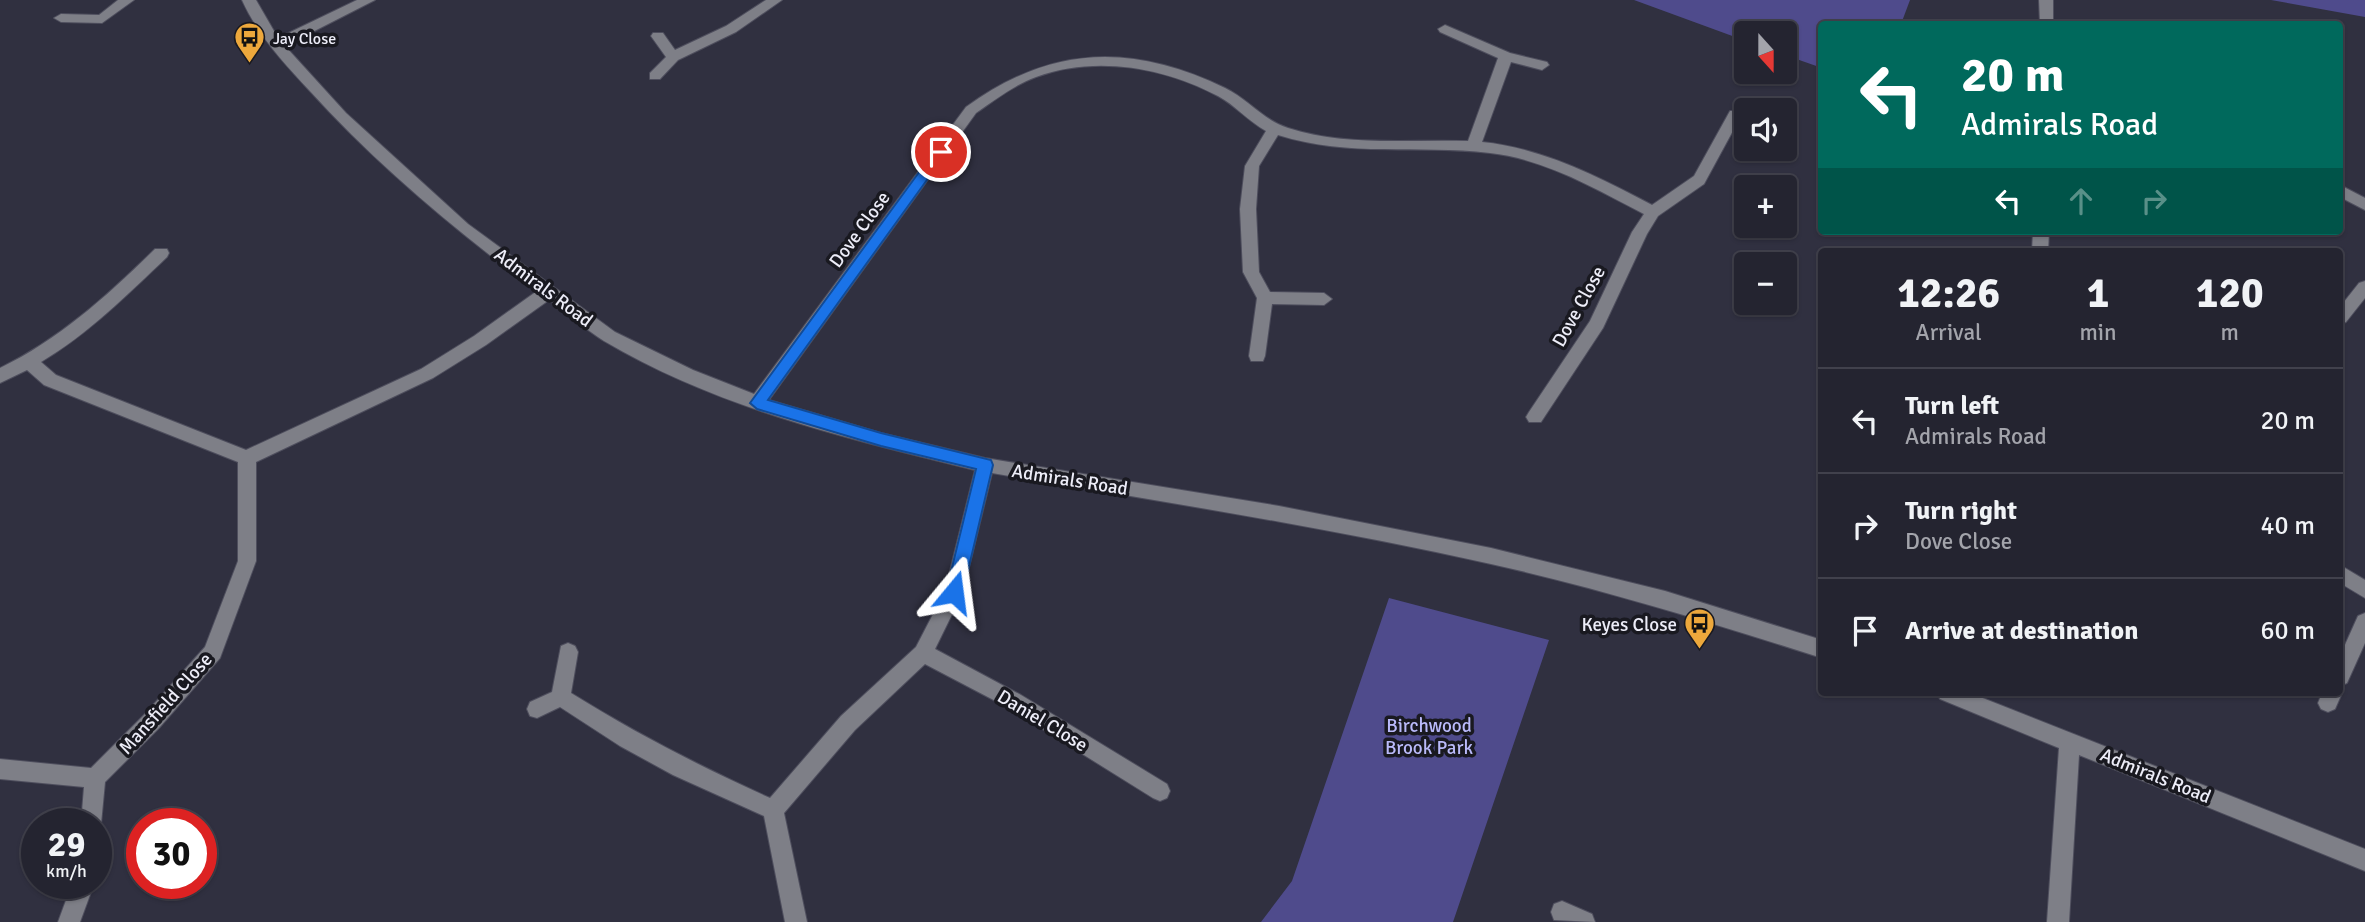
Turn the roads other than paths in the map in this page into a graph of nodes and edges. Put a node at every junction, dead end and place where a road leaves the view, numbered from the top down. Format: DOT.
graph roads {
  1 [pos="127,0"];
  2 [pos="250,0"];
  3 [pos="368,0"];
  4 [pos="775,0"];
  5 [pos="2046,0"];
  6 [pos="61,18"];
  7 [pos="2047,21"];
  8 [pos="1445,29"];
  9 [pos="658,36"];
  10 [pos="276,45"];
  11 [pos="1506,56"];
  12 [pos="673,57"];
  13 [pos="1542,65"];
  14 [pos="655,76"];
  15 [pos="1734,116"];
  16 [pos="1274,129"];
  17 [pos="1473,146"];
  18 [pos="2343,192"];
  19 [pos="2365,205"];
  20 [pos="1653,212"];
  21 [pos="161,253"];
  22 [pos="2365,287"];
  23 [pos="548,292"];
  24 [pos="1265,298"];
  25 [pos="1324,299"];
  26 [pos="2343,314"];
  27 [pos="1257,356"];
  28 [pos="30,363"];
  29 [pos="0,376"];
  30 [pos="757,403"];
  31 [pos="1535,417"];
  32 [pos="247,458"];
  33 [pos="985,465"];
  34 [pos="2343,575"];
  35 [pos="2365,590"];
  36 [pos="2365,622"];
  37 [pos="1818,648"];
  38 [pos="569,652"];
  39 [pos="923,653"];
  40 [pos="2343,670"];
  41 [pos="1955,696"];
  42 [pos="561,697"];
  43 [pos="537,709"];
  44 [pos="2070,740"];
  45 [pos="0,769"];
  46 [pos="96,778"];
  47 [pos="1160,791"];
  48 [pos="93,808"];
  49 [pos="773,810"];
  50 [pos="2365,860"];
  51 [pos="77,899"];
  52 [pos="1562,912"];
  53 [pos="69,922"];
  54 [pos="796,922"];
  55 [pos="1584,922"];
  56 [pos="2058,922"];
  1 -- 6 [label="street"];
  2 -- 10 [label="street, Admirals Road"];
  3 -- 10 [label="street"];
  4 -- 12 [label="street"];
  5 -- 7 [label="street"];
  8 -- 11 [label="street"];
  9 -- 12 [label="street"];
  10 -- 23 [label="street, Admirals Road"];
  11 -- 13 [label="street"];
  11 -- 17 [label="street"];
  12 -- 14 [label="street"];
  15 -- 20 [label="street, Dove Close"];
  16 -- 17 [label="street, Dove Close"];
  16 -- 24 [label="street"];
  16 -- 30 [label="street, Dove Close"];
  17 -- 20 [label="street, Dove Close"];
  18 -- 19 [label="street"];
  20 -- 31 [label="street, Dove Close"];
  21 -- 28 [label="street"];
  22 -- 26 [label="street"];
  23 -- 30 [label="street, Admirals Road"];
  23 -- 32 [label="street"];
  24 -- 25 [label="street"];
  24 -- 27 [label="street"];
  28 -- 29 [label="street"];
  28 -- 32 [label="street"];
  30 -- 33 [label="street, Admirals Road"];
  32 -- 46 [label="street, Mansfield Close"];
  33 -- 37 [label="street, Admirals Road"];
  33 -- 39 [label="street"];
  34 -- 35 [label="street"];
  36 -- 40 [label="street"];
  38 -- 42 [label="street"];
  39 -- 47 [label="street, Daniel Close"];
  39 -- 49 [label="street"];
  41 -- 44 [label="street, Admirals Road"];
  42 -- 43 [label="street"];
  42 -- 49 [label="street"];
  44 -- 50 [label="street, Admirals Road"];
  44 -- 56 [label="street"];
  45 -- 46 [label="street"];
  46 -- 48 [label="street"];
  49 -- 54 [label="street"];
  51 -- 53 [label="street"];
  52 -- 55 [label="street"];
}
